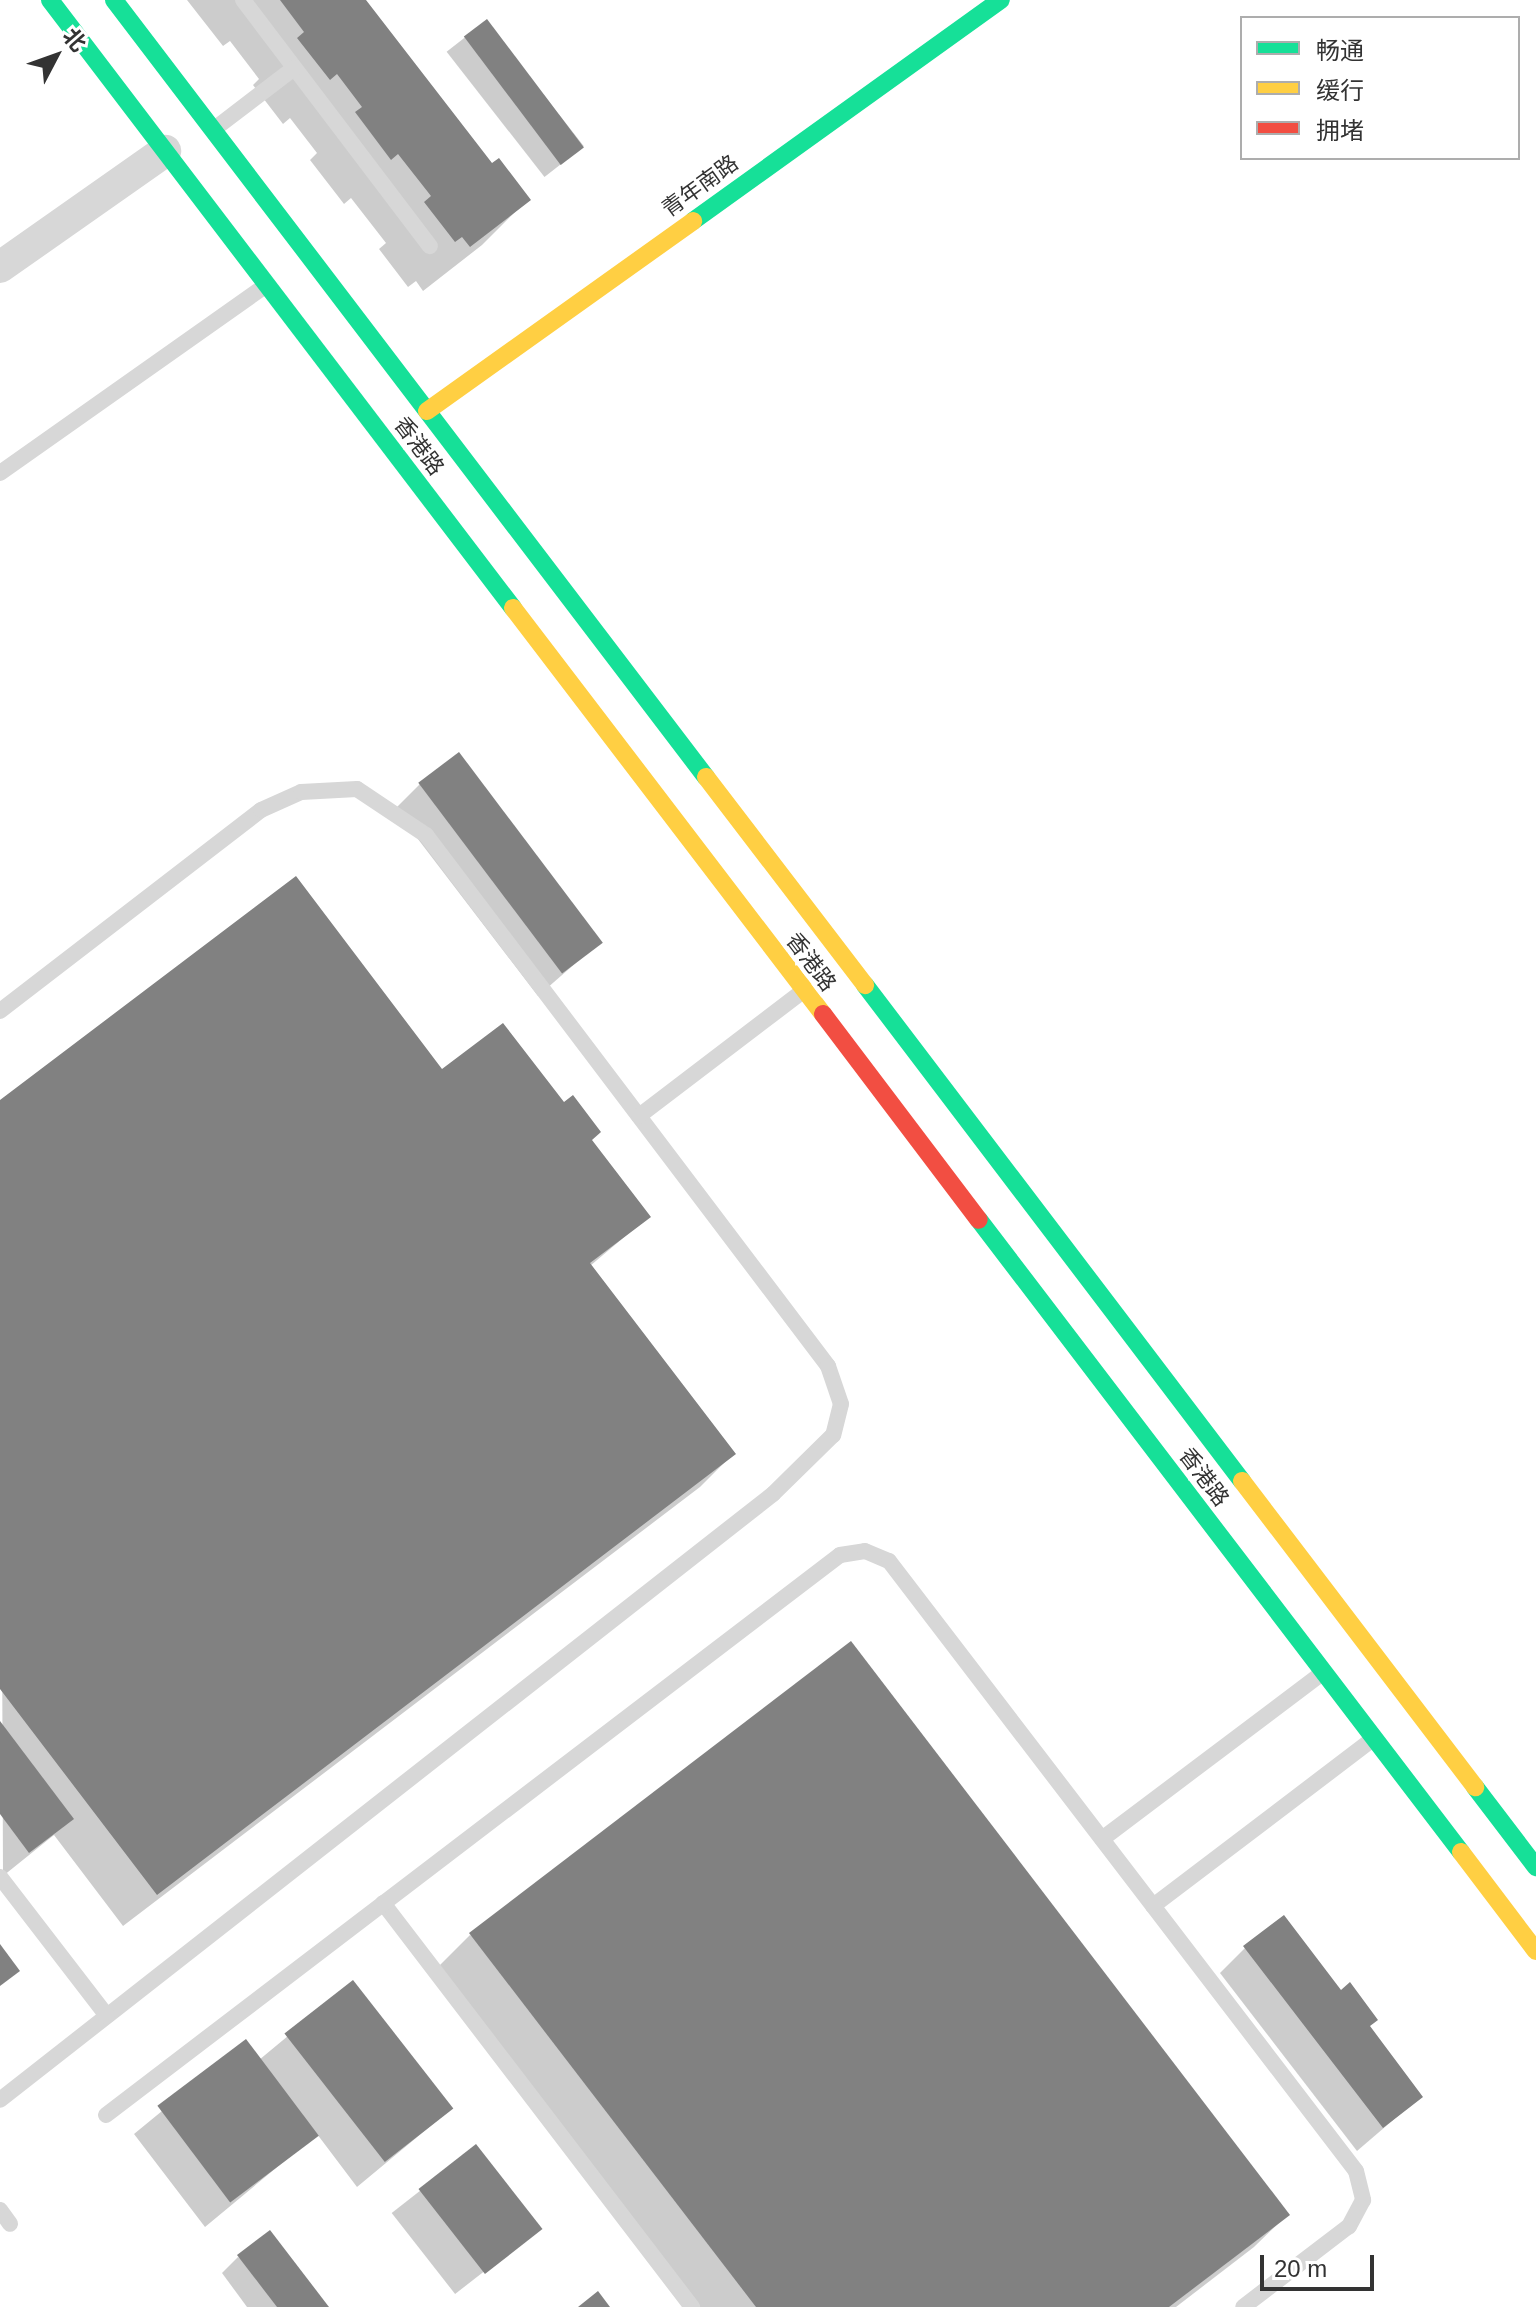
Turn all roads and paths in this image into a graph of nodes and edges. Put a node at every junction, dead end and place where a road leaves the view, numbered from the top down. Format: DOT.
graph roads {
  1 [pos="50,0"];
  2 [pos="114,0"];
  3 [pos="243,0"];
  4 [pos="1001,0"];
  5 [pos="294,68"];
  6 [pos="213,130"];
  7 [pos="165,151"];
  8 [pos="430,246"];
  9 [pos="0,267"];
  10 [pos="266,285"];
  11 [pos="427,411"];
  12 [pos="0,473"];
  13 [pos="803,991"];
  14 [pos="0,1011"];
  15 [pos="639,1116"];
  16 [pos="1323,1672"];
  17 [pos="1374,1739"];
  18 [pos="1102,1839"];
  19 [pos="1536,1867"];
  20 [pos="0,1877"];
  21 [pos="383,1903"];
  22 [pos="1153,1906"];
  23 [pos="1536,1951"];
  24 [pos="107,2016"];
  25 [pos="0,2100"];
  26 [pos="106,2115"];
  27 [pos="692,2307"];
  28 [pos="1243,2307"];
  1 -- 7 [label="main road, 香港路"];
  2 -- 6 [label="main road, 香港路"];
  3 -- 5 [label="lane"];
  4 -- 11 [label="main road, 青年南路"];
  5 -- 6 [label="lane"];
  5 -- 8 [label="lane"];
  6 -- 11 [label="main road, 香港路"];
  7 -- 9 [label="street"];
  7 -- 10 [label="main road, 香港路"];
  10 -- 12 [label="lane"];
  10 -- 13 [label="main road, 香港路"];
  11 -- 19 [label="main road, 香港路"];
  13 -- 15 [label="lane"];
  13 -- 16 [label="main road, 香港路"];
  14 -- 15 [label="lane"];
  15 -- 24 [label="lane"];
  16 -- 17 [label="main road, 香港路"];
  16 -- 18 [label="lane"];
  17 -- 22 [label="lane"];
  17 -- 23 [label="main road, 香港路"];
  18 -- 21 [label="lane"];
  18 -- 22 [label="lane"];
  20 -- 24 [label="lane"];
  21 -- 26 [label="lane"];
  21 -- 27 [label="lane"];
  22 -- 28 [label="lane"];
  24 -- 25 [label="lane"];
}
